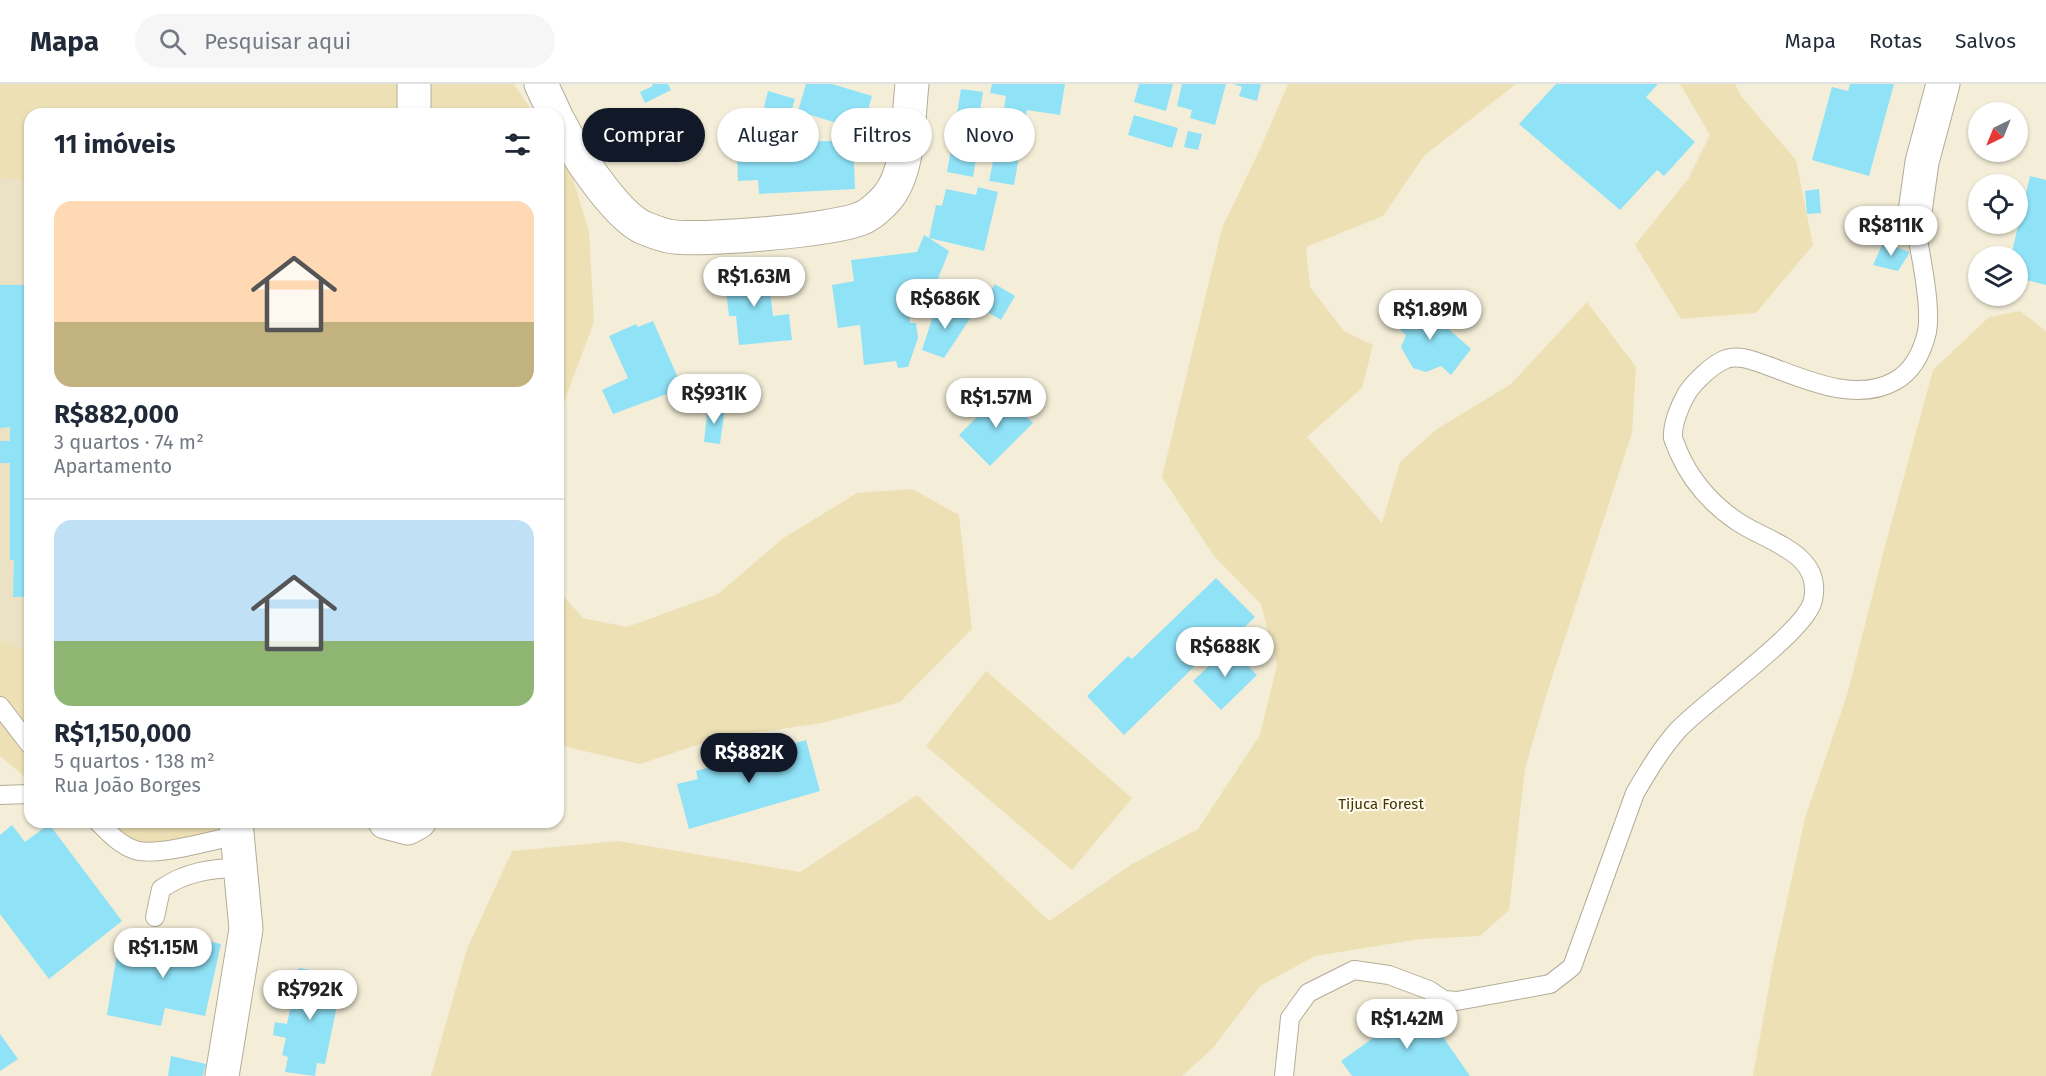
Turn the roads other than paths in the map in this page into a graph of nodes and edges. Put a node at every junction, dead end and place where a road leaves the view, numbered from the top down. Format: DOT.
graph roads {
  1 [pos="414,84"];
  2 [pos="541,84"];
  3 [pos="912,84"];
  4 [pos="1943,84"];
  5 [pos="414,108"];
  6 [pos="552,108"];
  7 [pos="564,132"];
  8 [pos="1914,219"];
  9 [pos="0,706"];
  10 [pos="24,737"];
  11 [pos="24,794"];
  12 [pos="0,795"];
  13 [pos="104,828"];
  14 [pos="237,828"];
  15 [pos="240,868"];
  16 [pos="155,918"];
  17 [pos="222,1076"];
  18 [pos="1284,1076"];
  1 -- 5 [label="street"];
  2 -- 6 [label="street"];
  3 -- 7 [label="street"];
  4 -- 8 [label="street"];
  8 -- 18 [label="lane"];
  9 -- 10 [label="lane"];
  11 -- 12 [label="lane"];
  13 -- 14 [label="lane"];
  14 -- 15 [label="street"];
  15 -- 16 [label="lane"];
  15 -- 17 [label="street"];
}
